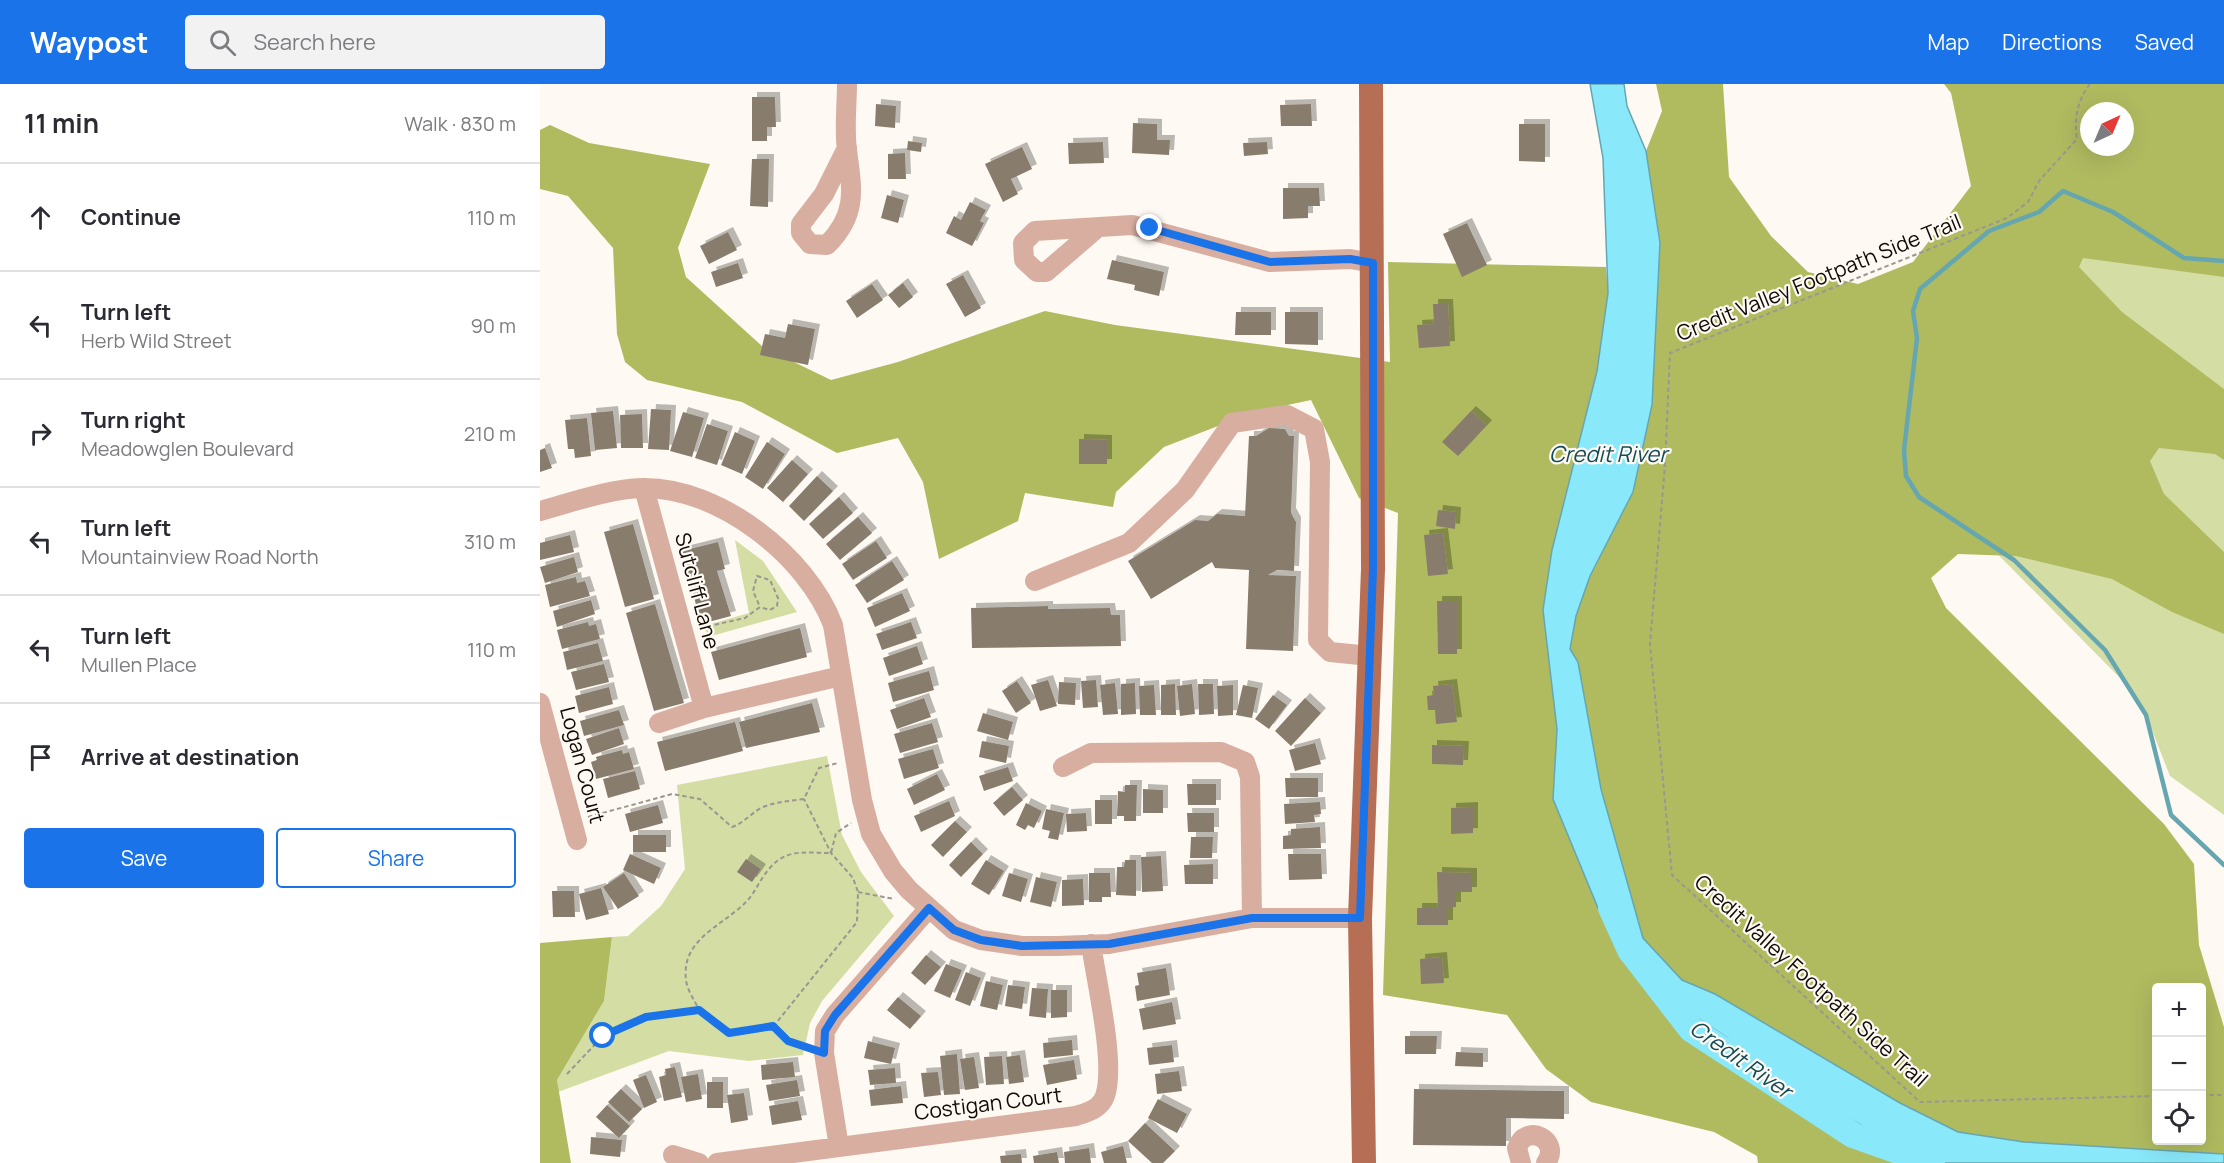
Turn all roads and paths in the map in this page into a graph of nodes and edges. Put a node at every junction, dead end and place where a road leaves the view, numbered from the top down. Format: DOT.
graph roads {
  1 [pos="847,84"];
  2 [pos="1371,84"];
  3 [pos="2090,84"];
  4 [pos="847,148"];
  5 [pos="1096,229"];
  6 [pos="1373,263"];
  7 [pos="644,488"];
  8 [pos="540,511"];
  9 [pos="1035,581"];
  10 [pos="760,607"];
  11 [pos="683,632"];
  12 [pos="1370,657"];
  13 [pos="841,676"];
  14 [pos="540,703"];
  15 [pos="704,708"];
  16 [pos="659,723"];
  17 [pos="855,759"];
  18 [pos="1063,767"];
  19 [pos="804,799"];
  20 [pos="866,816"];
  21 [pos="575,831"];
  22 [pos="831,853"];
  23 [pos="929,908"];
  24 [pos="1252,918"];
  25 [pos="1360,918"];
  26 [pos="1090,944"];
  27 [pos="699,1010"];
  28 [pos="773,1026"];
  29 [pos="824,1053"];
  30 [pos="567,1074"];
  31 [pos="2206,1095"];
  32 [pos="2224,1095"];
  33 [pos="2152,1096"];
  34 [pos="839,1147"];
  35 [pos="673,1155"];
  36 [pos="699,1163"];
  37 [pos="717,1163"];
  38 [pos="1364,1163"];
  39 [pos="1521,1163"];
  40 [pos="1546,1163"];
  1 -- 4 [label="street"];
  2 -- 6 [label="main road"];
  3 -- 33 [label="path, Credit Valley Footpath Side Trail"];
  5 -- 6 [label="street"];
  6 -- 12 [label="main road"];
  7 -- 8 [label="street"];
  7 -- 11 [label="street, Sutcliff Lane"];
  7 -- 13 [label="street"];
  9 -- 12 [label="street"];
  10 -- 10 [label="path"];
  10 -- 11 [label="path"];
  11 -- 15 [label="street, Sutcliff Lane"];
  12 -- 25 [label="main road"];
  13 -- 15 [label="street"];
  13 -- 17 [label="street"];
  14 -- 21 [label="street, Logan Court"];
  15 -- 16 [label="street"];
  17 -- 19 [label="path"];
  17 -- 20 [label="street"];
  18 -- 24 [label="street"];
  19 -- 21 [label="path"];
  19 -- 22 [label="path"];
  20 -- 22 [label="path"];
  20 -- 23 [label="street"];
  22 -- 27 [label="path"];
  22 -- 28 [label="path"];
  23 -- 26 [label="street"];
  23 -- 29 [label="street"];
  24 -- 25 [label="street"];
  24 -- 26 [label="street"];
  25 -- 38 [label="main road"];
  26 -- 34 [label="street, Costigan Court"];
  27 -- 28 [label="path"];
  27 -- 30 [label="path"];
  28 -- 29 [label="path"];
  29 -- 34 [label="street"];
  31 -- 32 [label="path"];
  34 -- 37 [label="street, Costigan Court"];
  35 -- 36 [label="street"];
  39 -- 40 [label="street"];
}
